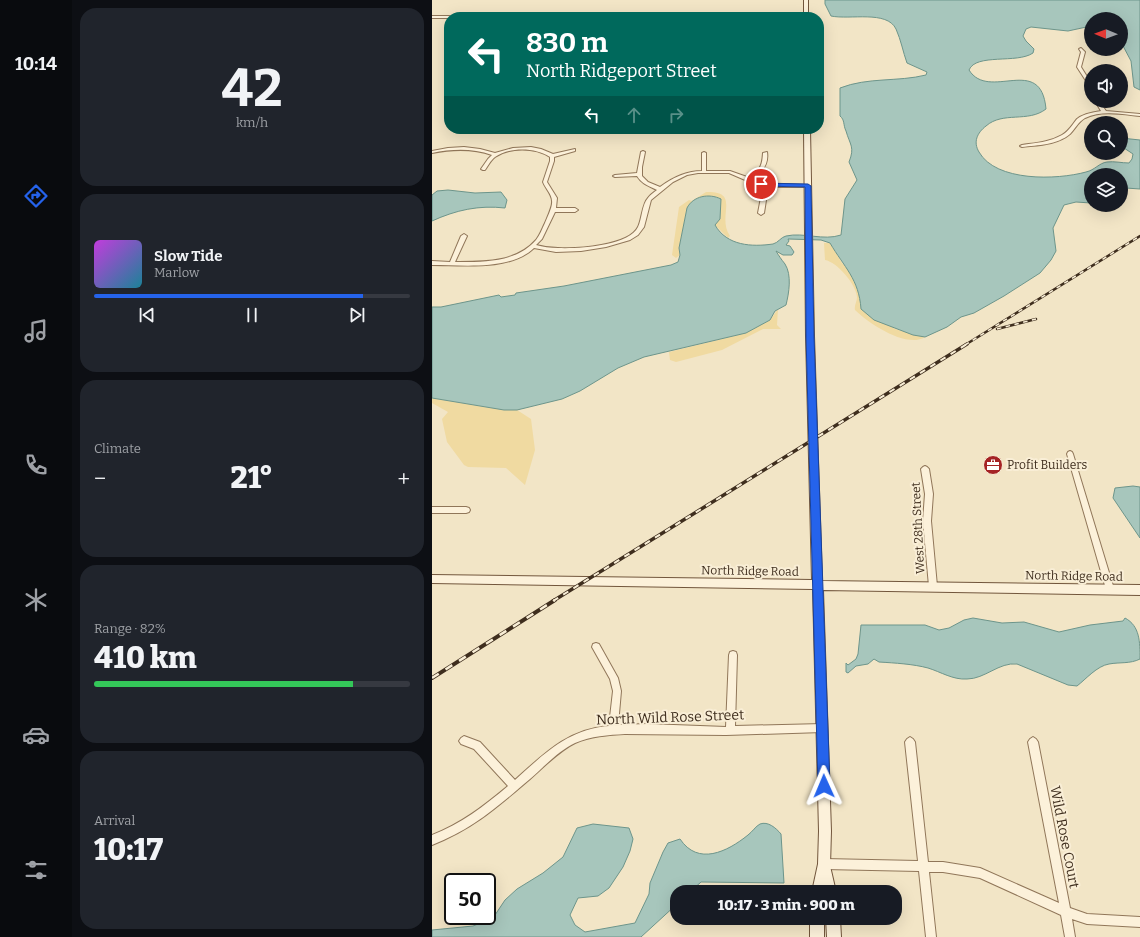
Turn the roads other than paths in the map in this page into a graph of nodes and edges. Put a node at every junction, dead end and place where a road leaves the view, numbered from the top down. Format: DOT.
graph roads {
  1 [pos="806,0"];
  2 [pos="806,12"];
  3 [pos="432,17"];
  4 [pos="444,17"];
  5 [pos="1081,49"];
  6 [pos="1084,75"];
  7 [pos="1101,108"];
  8 [pos="1104,112"];
  9 [pos="1140,115"];
  10 [pos="807,134"];
  11 [pos="1022,146"];
  12 [pos="573,150"];
  13 [pos="432,152"];
  14 [pos="643,152"];
  15 [pos="704,153"];
  16 [pos="765,153"];
  17 [pos="495,155"];
  18 [pos="552,156"];
  19 [pos="483,169"];
  20 [pos="704,171"];
  21 [pos="638,174"];
  22 [pos="615,176"];
  23 [pos="747,179"];
  24 [pos="766,185"];
  25 [pos="808,186"];
  26 [pos="660,189"];
  27 [pos="552,210"];
  28 [pos="575,210"];
  29 [pos="761,213"];
  30 [pos="464,236"];
  31 [pos="534,246"];
  32 [pos="432,263"];
  33 [pos="452,263"];
  34 [pos="1070,454"];
  35 [pos="925,469"];
  36 [pos="432,510"];
  37 [pos="466,510"];
  38 [pos="432,579"];
  39 [pos="818,585"];
  40 [pos="933,586"];
  41 [pos="1110,589"];
  42 [pos="1140,590"];
  43 [pos="596,647"];
  44 [pos="733,655"];
  45 [pos="823,728"];
  46 [pos="730,730"];
  47 [pos="614,731"];
  48 [pos="464,741"];
  49 [pos="910,742"];
  50 [pos="1033,742"];
  51 [pos="514,786"];
  52 [pos="432,840"];
  53 [pos="824,864"];
  54 [pos="923,867"];
  55 [pos="820,885"];
  56 [pos="828,885"];
  57 [pos="1066,912"];
  58 [pos="1140,922"];
  59 [pos="817,925"];
  60 [pos="833,925"];
  61 [pos="817,937"];
  62 [pos="834,937"];
  63 [pos="931,937"];
  64 [pos="1070,937"];
  1 -- 2 [label="main road"];
  3 -- 4 [label="street"];
  5 -- 6 [label="street"];
  7 -- 8 [label="street"];
  8 -- 9 [label="street"];
  8 -- 11 [label="street"];
  10 -- 25 [label="main road"];
  12 -- 18 [label="street"];
  13 -- 17 [label="street"];
  14 -- 21 [label="street"];
  15 -- 20 [label="street"];
  16 -- 23 [label="street"];
  17 -- 18 [label="street"];
  17 -- 19 [label="street"];
  18 -- 27 [label="street"];
  20 -- 23 [label="street"];
  20 -- 26 [label="street"];
  21 -- 22 [label="street"];
  21 -- 26 [label="street"];
  23 -- 24 [label="street"];
  24 -- 25 [label="street"];
  24 -- 29 [label="street"];
  25 -- 39 [label="main road"];
  26 -- 31 [label="street"];
  27 -- 28 [label="street"];
  27 -- 31 [label="street"];
  30 -- 33 [label="street"];
  31 -- 33 [label="street"];
  32 -- 33 [label="street"];
  34 -- 41 [label="street"];
  35 -- 40 [label="street, West 28th Street"];
  36 -- 37 [label="street"];
  38 -- 39 [label="main road, North Ridge Road"];
  39 -- 40 [label="main road, North Ridge Road"];
  39 -- 45 [label="main road"];
  40 -- 41 [label="main road, North Ridge Road"];
  41 -- 42 [label="main road, North Ridge Road"];
  43 -- 47 [label="street"];
  44 -- 46 [label="street"];
  45 -- 46 [label="street, North Wild Rose Street"];
  45 -- 53 [label="main road"];
  46 -- 47 [label="street, North Wild Rose Street"];
  47 -- 51 [label="street, North Wild Rose Street"];
  48 -- 51 [label="street"];
  49 -- 54 [label="street"];
  50 -- 57 [label="street, Wild Rose Court"];
  51 -- 52 [label="street, North Wild Rose Street"];
  53 -- 54 [label="street"];
  53 -- 55 [label="main road"];
  53 -- 56 [label="main road"];
  54 -- 57 [label="street"];
  54 -- 63 [label="street"];
  57 -- 58 [label="street"];
  57 -- 64 [label="street, Wild Rose Court"];
  59 -- 61 [label="main road"];
  60 -- 62 [label="main road"];
}
